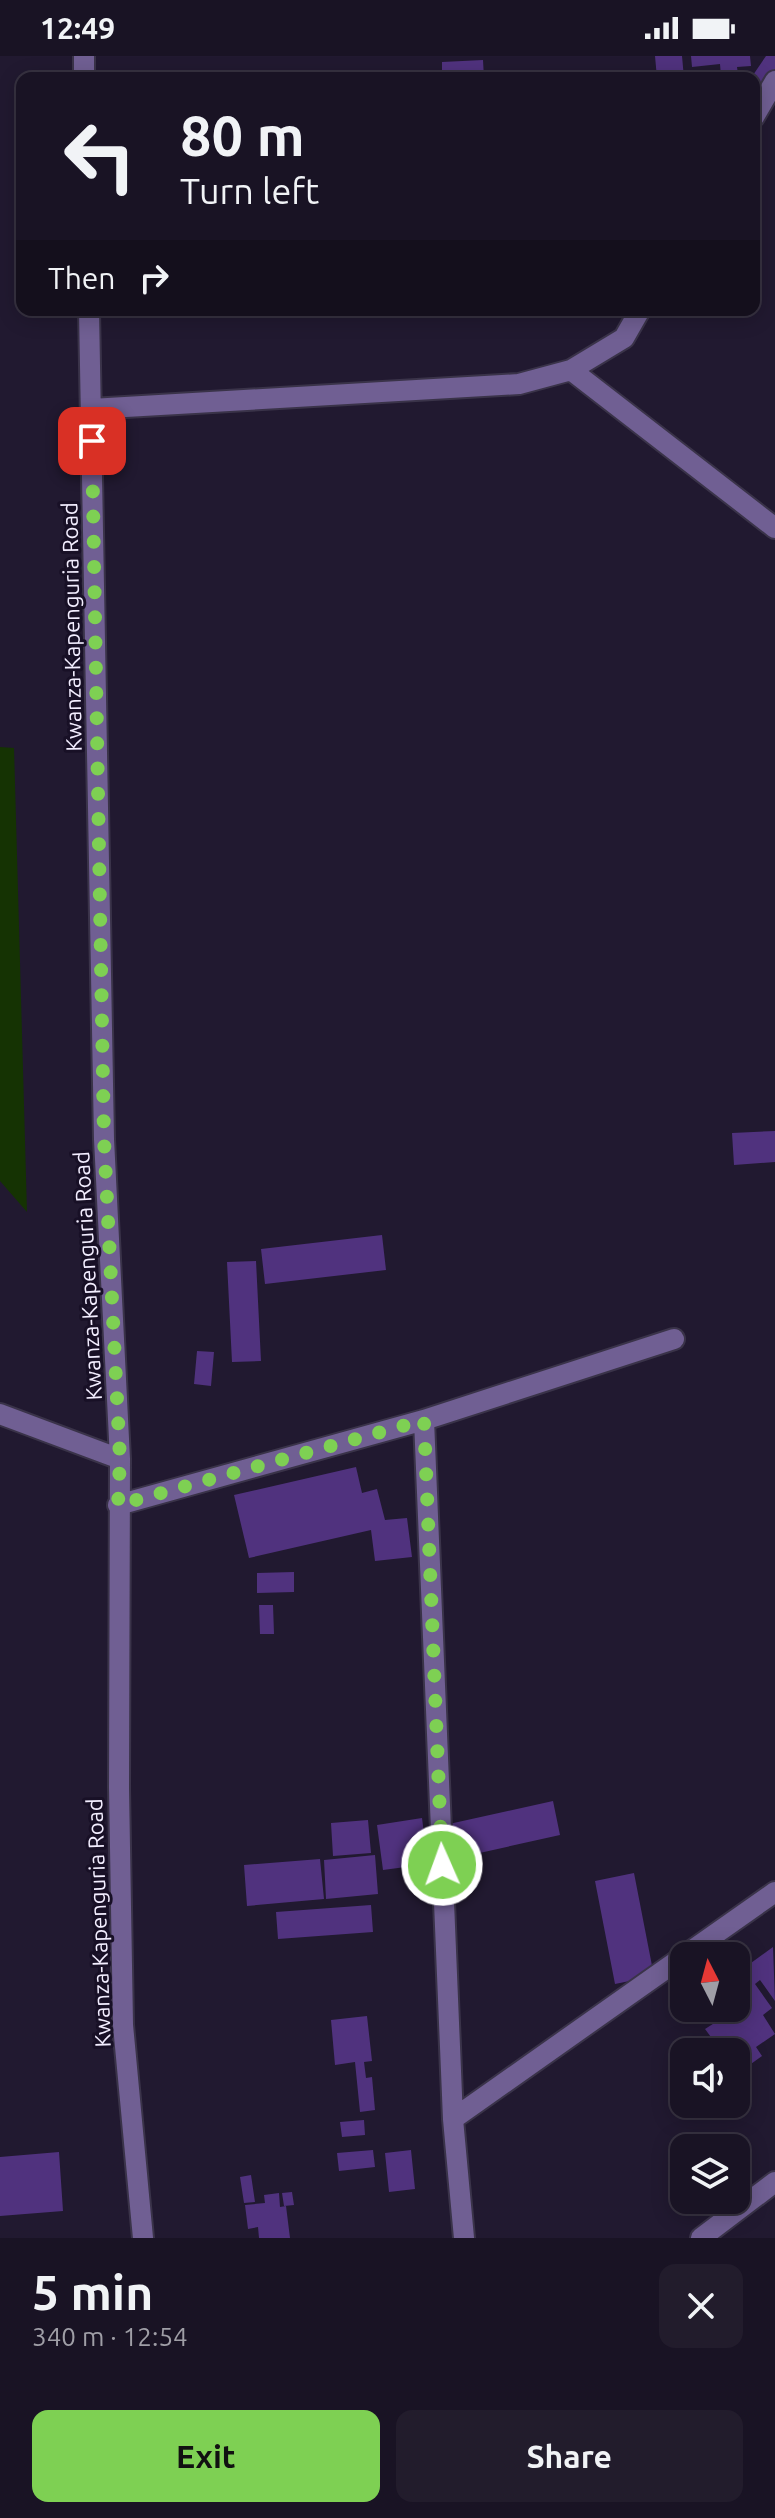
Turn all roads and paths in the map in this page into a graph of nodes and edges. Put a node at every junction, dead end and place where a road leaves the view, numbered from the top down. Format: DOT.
graph roads {
  1 [pos="775,81"];
  2 [pos="760,107"];
  3 [pos="89,316"];
  4 [pos="637,316"];
  5 [pos="571,370"];
  6 [pos="91,409"];
  7 [pos="775,528"];
  8 [pos="674,1339"];
  9 [pos="0,1414"];
  10 [pos="424,1420"];
  11 [pos="120,1459"];
  12 [pos="118,1505"];
  13 [pos="775,1892"];
  14 [pos="704,1942"];
  15 [pos="670,1966"];
  16 [pos="453,2119"];
  17 [pos="775,2182"];
  18 [pos="143,2238"];
  19 [pos="464,2238"];
  20 [pos="701,2238"];
  1 -- 2 [label="street"];
  3 -- 6 [label="street, Kwanza-Kapenguria Road"];
  4 -- 5 [label="street"];
  5 -- 6 [label="street"];
  5 -- 7 [label="street"];
  6 -- 11 [label="street, Kwanza-Kapenguria Road"];
  8 -- 10 [label="street"];
  9 -- 11 [label="street"];
  10 -- 12 [label="street"];
  10 -- 16 [label="street"];
  11 -- 12 [label="street, Kwanza-Kapenguria Road"];
  12 -- 18 [label="street, Kwanza-Kapenguria Road"];
  13 -- 14 [label="street"];
  15 -- 16 [label="street"];
  16 -- 19 [label="street"];
  17 -- 20 [label="street"];
}
